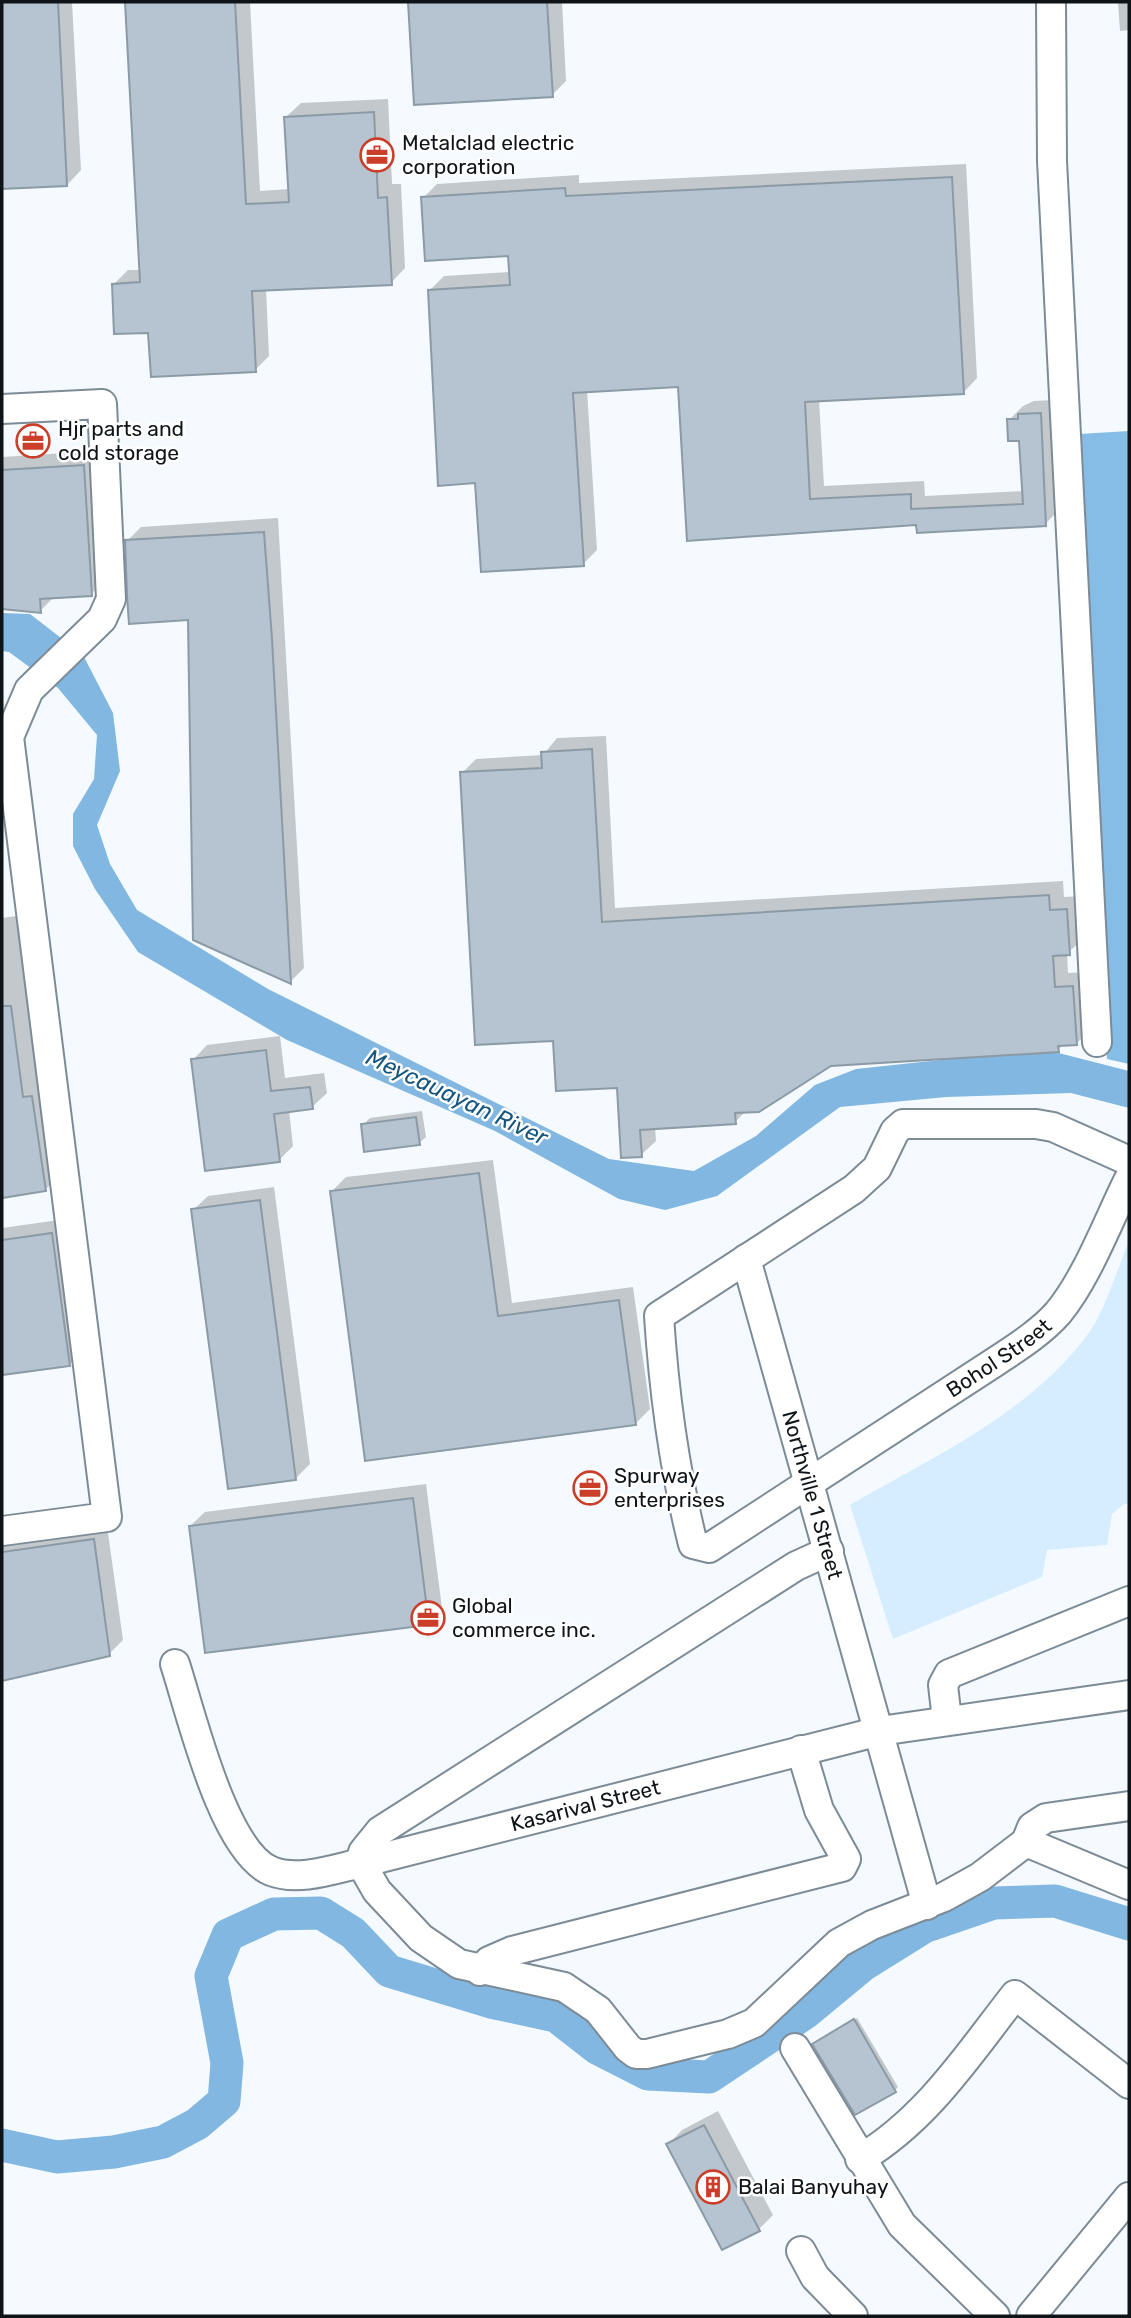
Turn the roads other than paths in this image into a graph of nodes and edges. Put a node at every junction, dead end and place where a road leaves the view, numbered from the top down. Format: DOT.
graph roads {
  1 [pos="1051,2"];
  2 [pos="2,408"];
  3 [pos="1097,1042"];
  4 [pos="1129,1161"];
  5 [pos="1129,1179"];
  6 [pos="746,1259"];
  7 [pos="810,1482"];
  8 [pos="2,1531"];
  9 [pos="829,1551"];
  10 [pos="1129,1601"];
  11 [pos="175,1664"];
  12 [pos="1129,1695"];
  13 [pos="947,1720"];
  14 [pos="880,1731"];
  15 [pos="801,1750"];
  16 [pos="1129,1806"];
  17 [pos="1027,1842"];
  18 [pos="361,1863"];
  19 [pos="1129,1885"];
  20 [pos="927,1905"];
  21 [pos="480,1971"];
  22 [pos="795,2048"];
  23 [pos="1129,2084"];
  24 [pos="860,2159"];
  25 [pos="1129,2197"];
  26 [pos="801,2251"];
  27 [pos="853,2316"];
  28 [pos="995,2316"];
  29 [pos="1031,2316"];
  1 -- 3 [label="street"];
  2 -- 8 [label="street"];
  4 -- 6 [label="street"];
  5 -- 7 [label="street, Bohol Street"];
  6 -- 7 [label="street, Northville 1 Street"];
  6 -- 7 [label="street, Bohol Street"];
  7 -- 9 [label="street, Northville 1 Street"];
  9 -- 14 [label="street, Northville 1 Street"];
  9 -- 18 [label="street"];
  10 -- 13 [label="street"];
  11 -- 18 [label="street, Kasarival Street"];
  12 -- 13 [label="street, Kasarival Street"];
  13 -- 14 [label="street, Kasarival Street"];
  14 -- 15 [label="street, Kasarival Street"];
  14 -- 20 [label="street, Northville 1 Street"];
  15 -- 18 [label="street, Kasarival Street"];
  15 -- 21 [label="street"];
  16 -- 17 [label="street"];
  17 -- 19 [label="street"];
  17 -- 20 [label="street"];
  18 -- 21 [label="street"];
  20 -- 21 [label="street"];
  22 -- 24 [label="street"];
  23 -- 24 [label="street"];
  24 -- 28 [label="street"];
  25 -- 29 [label="street"];
  26 -- 27 [label="street"];
}
